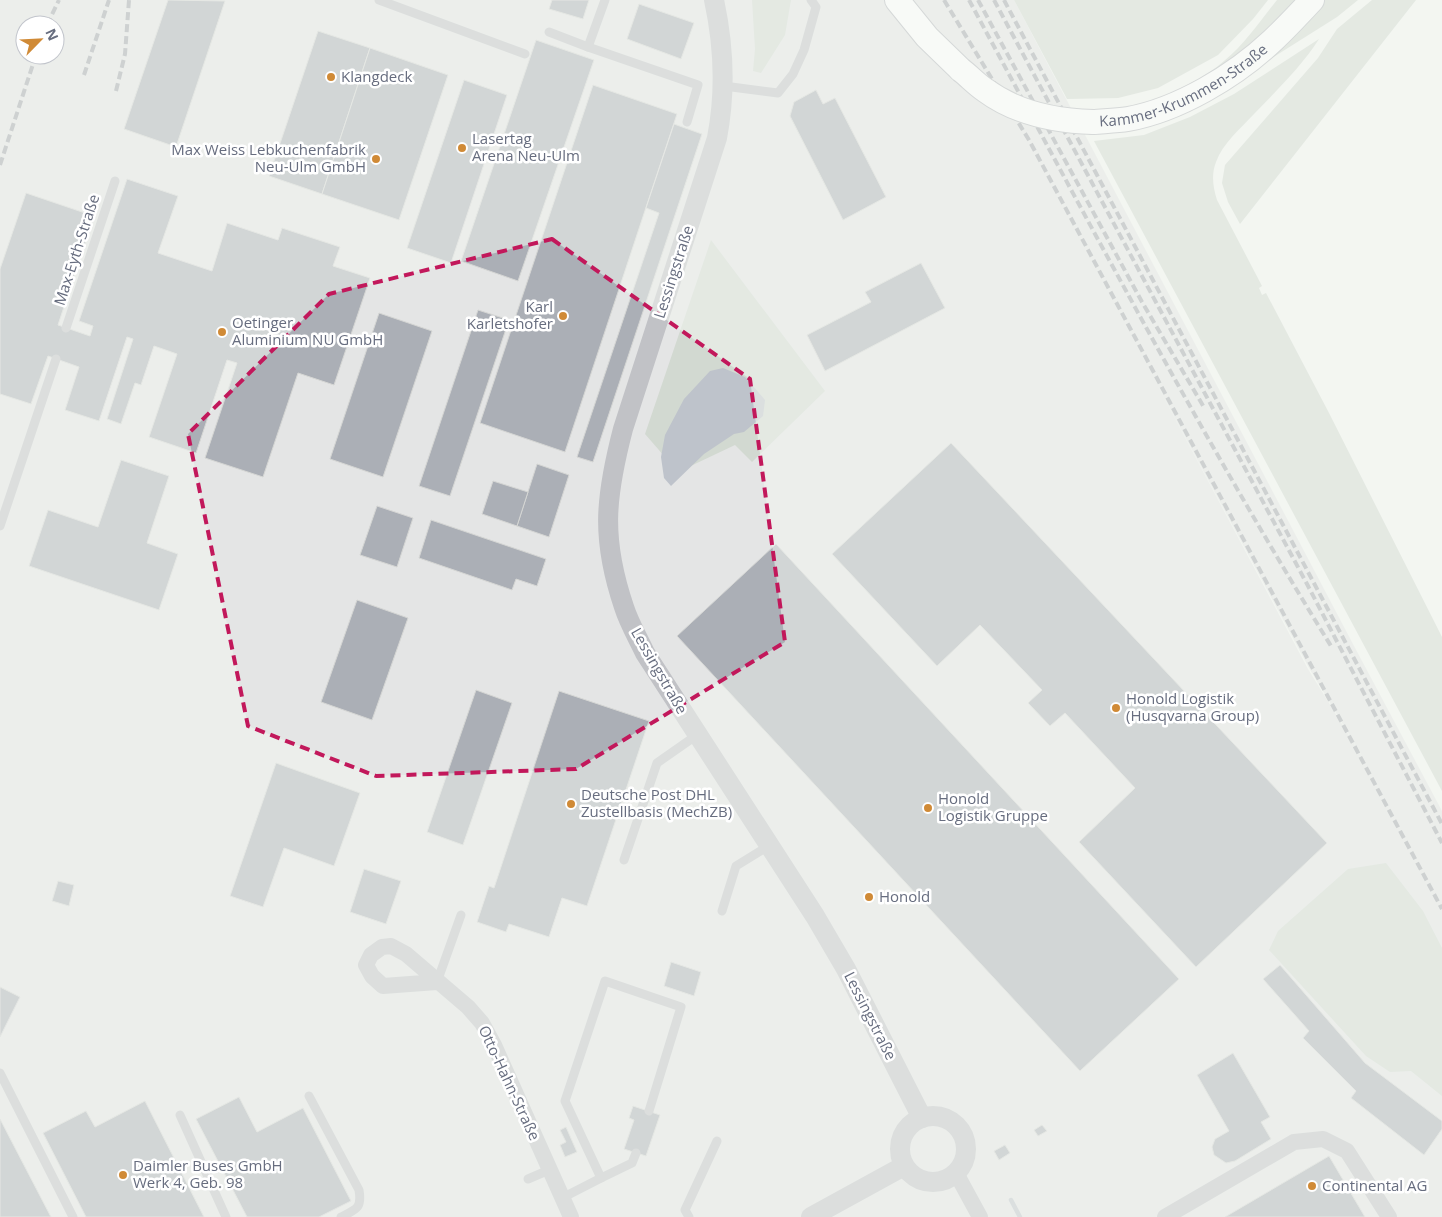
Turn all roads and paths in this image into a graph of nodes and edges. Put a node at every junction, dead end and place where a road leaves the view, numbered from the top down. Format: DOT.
graph roads {
  1 [pos="379,0"];
  2 [pos="605,0"];
  3 [pos="714,0"];
  4 [pos="811,0"];
  5 [pos="897,0"];
  6 [pos="1312,0"];
  7 [pos="549,32"];
  8 [pos="588,47"];
  9 [pos="525,54"];
  10 [pos="724,86"];
  11 [pos="687,122"];
  12 [pos="114,181"];
  13 [pos="66,328"];
  14 [pos="56,359"];
  15 [pos="0,526"];
  16 [pos="698,735"];
  17 [pos="770,845"];
  18 [pos="624,860"];
  19 [pos="722,911"];
  20 [pos="461,915"];
  21 [pos="437,982"];
  22 [pos="0,1073"];
  23 [pos="310,1096"];
  24 [pos="649,1111"];
  25 [pos="180,1116"];
  26 [pos="922,1118"];
  27 [pos="717,1141"];
  28 [pos="636,1153"];
  29 [pos="904,1166"];
  30 [pos="549,1170"];
  31 [pos="956,1173"];
  32 [pos="601,1178"];
  33 [pos="528,1179"];
  34 [pos="562,1198"];
  35 [pos="73,1217"];
  36 [pos="226,1217"];
  37 [pos="341,1217"];
  38 [pos="571,1217"];
  39 [pos="689,1217"];
  40 [pos="811,1217"];
  41 [pos="980,1217"];
  42 [pos="1165,1217"];
  43 [pos="1389,1217"];
  1 -- 9 [label="lane"];
  2 -- 8 [label="lane"];
  3 -- 10 [label="street, Lessingstraße"];
  4 -- 10 [label="lane"];
  5 -- 6 [label="main road, Kammer-Krummen-Straße, bridge"];
  7 -- 8 [label="lane"];
  8 -- 11 [label="lane"];
  10 -- 16 [label="street, Lessingstraße"];
  12 -- 13 [label="lane, Max-Eyth-Straße"];
  14 -- 15 [label="lane"];
  16 -- 17 [label="street, Lessingstraße"];
  16 -- 18 [label="lane"];
  17 -- 19 [label="lane"];
  17 -- 26 [label="street, Lessingstraße"];
  20 -- 21 [label="lane"];
  21 -- 30 [label="street, Otto-Hahn-Straße"];
  22 -- 35 [label="lane"];
  23 -- 37 [label="lane"];
  24 -- 32 [label="lane"];
  25 -- 36 [label="lane"];
  26 -- 29 [label="street"];
  26 -- 31 [label="street"];
  27 -- 39 [label="lane"];
  28 -- 32 [label="lane"];
  29 -- 31 [label="street"];
  29 -- 40 [label="street"];
  30 -- 33 [label="lane"];
  30 -- 34 [label="street, Otto-Hahn-Straße"];
  31 -- 41 [label="street"];
  32 -- 34 [label="lane"];
  34 -- 38 [label="street, Otto-Hahn-Straße"];
  42 -- 43 [label="street"];
}
